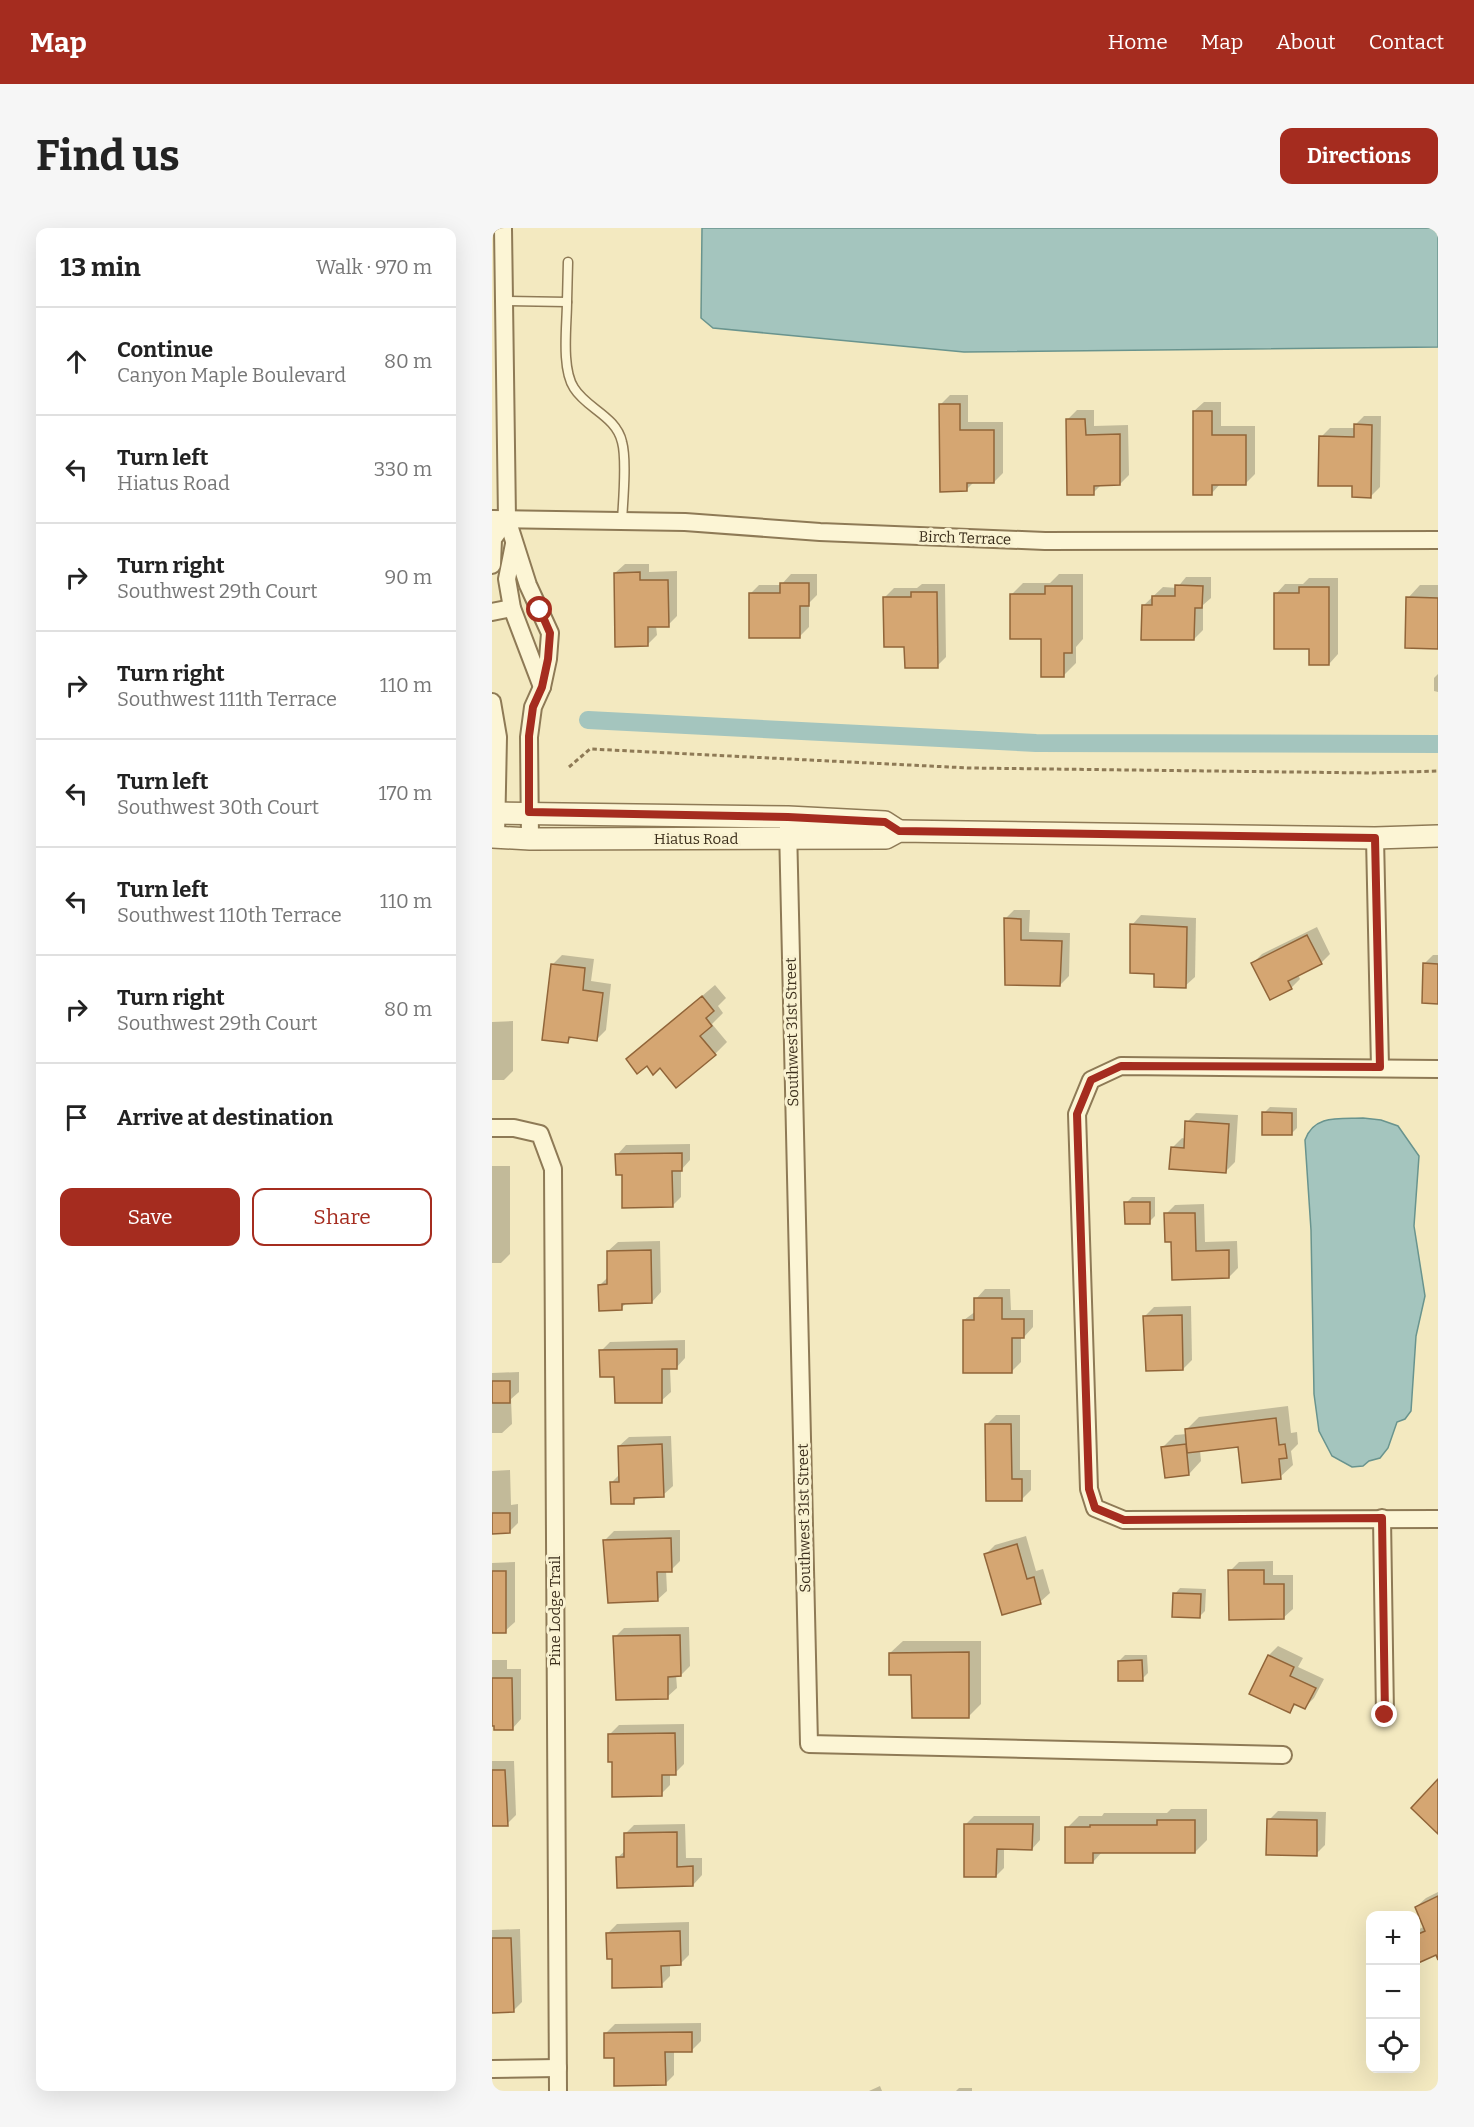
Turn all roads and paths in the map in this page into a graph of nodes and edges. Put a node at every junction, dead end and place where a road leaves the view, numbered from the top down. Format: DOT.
graph roads {
  1 [pos="503,228"];
  2 [pos="568,262"];
  3 [pos="503,301"];
  4 [pos="567,302"];
  5 [pos="500,519"];
  6 [pos="622,521"];
  7 [pos="1438,540"];
  8 [pos="514,543"];
  9 [pos="492,565"];
  10 [pos="512,608"];
  11 [pos="492,612"];
  12 [pos="542,687"];
  13 [pos="492,702"];
  14 [pos="569,767"];
  15 [pos="1438,771"];
  16 [pos="529,812"];
  17 [pos="494,813"];
  18 [pos="788,828"];
  19 [pos="1438,836"];
  20 [pos="494,837"];
  21 [pos="1375,838"];
  22 [pos="530,839"];
  23 [pos="1380,1067"];
  24 [pos="1438,1069"];
  25 [pos="492,1128"];
  26 [pos="1382,1518"];
  27 [pos="1438,1519"];
  28 [pos="1385,1715"];
  29 [pos="1283,1755"];
  30 [pos="558,2068"];
  31 [pos="492,2069"];
  32 [pos="558,2091"];
  1 -- 3 [label="street"];
  2 -- 4 [label="lane"];
  3 -- 4 [label="lane"];
  3 -- 5 [label="street"];
  4 -- 6 [label="lane"];
  5 -- 6 [label="street, Birch Terrace"];
  5 -- 8 [label="street"];
  5 -- 9 [label="street"];
  6 -- 7 [label="street, Birch Terrace"];
  8 -- 10 [label="street"];
  8 -- 12 [label="street"];
  10 -- 11 [label="street"];
  10 -- 12 [label="street"];
  12 -- 16 [label="street"];
  13 -- 17 [label="street"];
  14 -- 15 [label="path"];
  16 -- 17 [label="street, Hiatus Road"];
  16 -- 18 [label="street, Hiatus Road"];
  16 -- 22 [label="street"];
  17 -- 20 [label="street"];
  18 -- 21 [label="street, Hiatus Road"];
  18 -- 22 [label="street, Hiatus Road"];
  18 -- 29 [label="street, Southwest 31st Street"];
  19 -- 21 [label="street, Hiatus Road"];
  20 -- 22 [label="street, Hiatus Road"];
  21 -- 23 [label="street"];
  23 -- 24 [label="street"];
  23 -- 26 [label="street"];
  25 -- 30 [label="street, Pine Lodge Trail"];
  26 -- 27 [label="street"];
  26 -- 28 [label="street"];
  30 -- 31 [label="street"];
  30 -- 32 [label="street, Pine Lodge Trail"];
}
